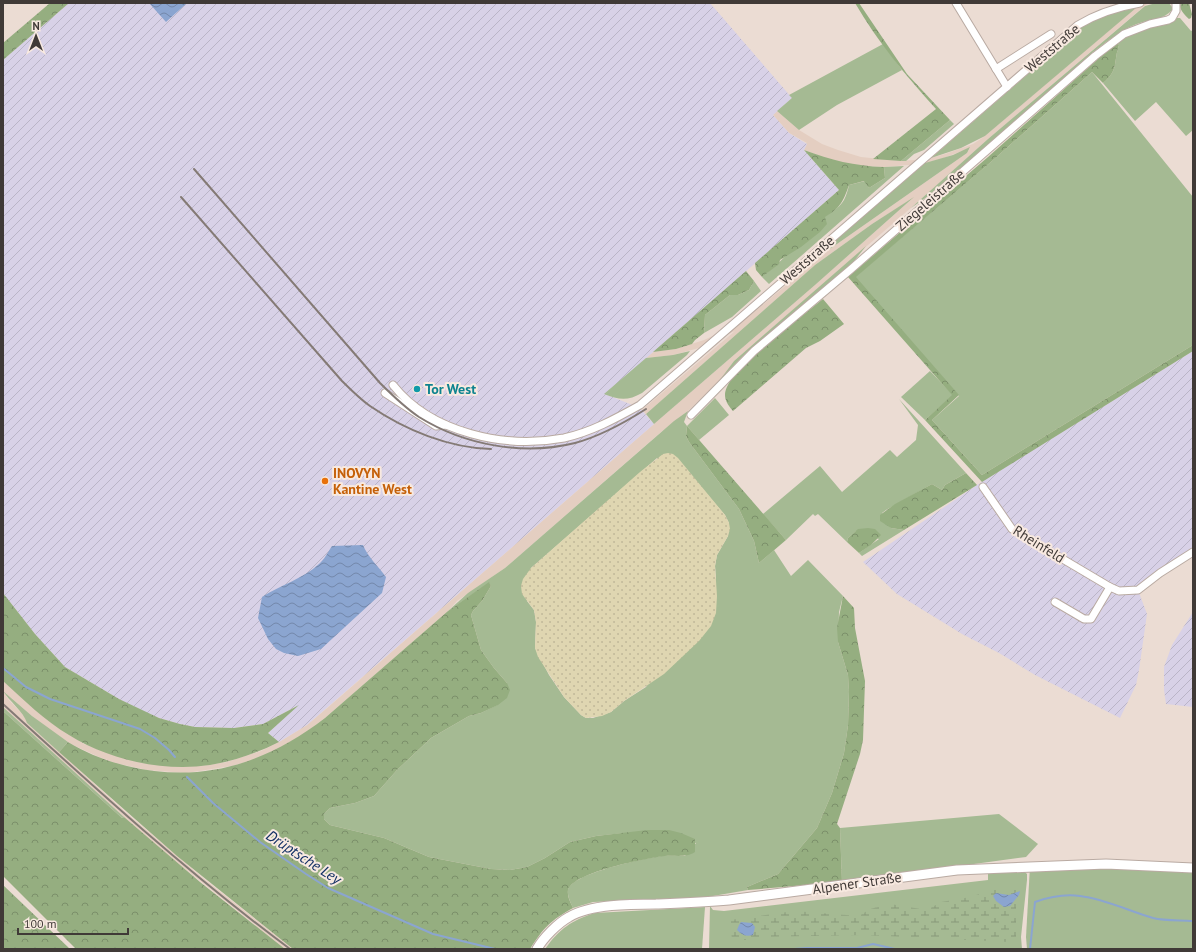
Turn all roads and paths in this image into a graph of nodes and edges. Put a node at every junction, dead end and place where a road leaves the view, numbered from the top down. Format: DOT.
graph roads {
  1 [pos="956,3"];
  2 [pos="1140,3"];
  3 [pos="1176,3"];
  4 [pos="1121,5"];
  5 [pos="1051,34"];
  6 [pos="996,69"];
  7 [pos="1007,87"];
  8 [pos="393,385"];
  9 [pos="385,392"];
  10 [pos="691,415"];
  11 [pos="446,425"];
  12 [pos="983,487"];
  13 [pos="1193,552"];
  14 [pos="1110,587"];
  15 [pos="1055,602"];
  16 [pos="1193,868"];
  17 [pos="537,949"];
  1 -- 6 [label="street"];
  2 -- 4 [label="street, Weststraße"];
  3 -- 10 [label="street, Ziegeleistraße"];
  4 -- 7 [label="street, Weststraße"];
  5 -- 6 [label="street"];
  6 -- 7 [label="street"];
  7 -- 11 [label="street, Weststraße"];
  8 -- 11 [label="street, Weststraße"];
  9 -- 11 [label="street, Weststraße"];
  12 -- 14 [label="street, Rheinfeld"];
  13 -- 14 [label="street, Rheinfeld"];
  14 -- 15 [label="street"];
  16 -- 17 [label="street, Alpener Straße"];
}
